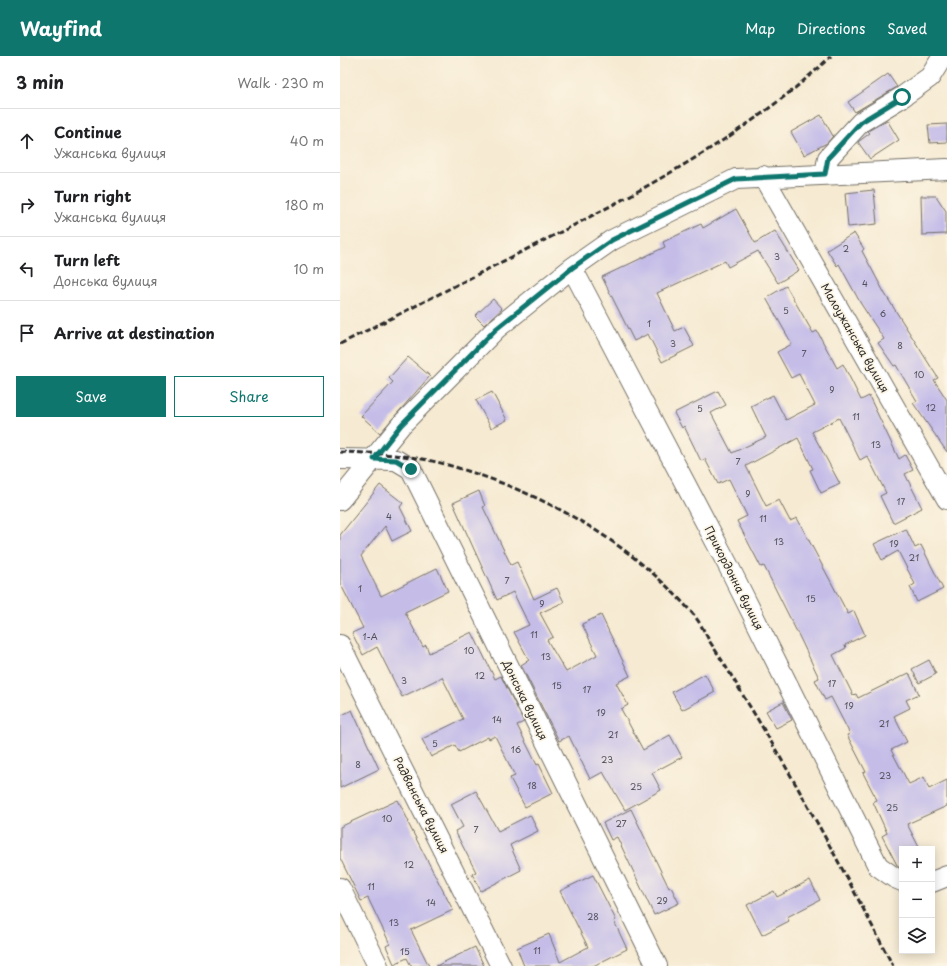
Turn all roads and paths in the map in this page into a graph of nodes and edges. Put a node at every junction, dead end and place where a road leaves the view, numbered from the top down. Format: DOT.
graph roads {
  1 [pos="943,56"];
  2 [pos="947,169"];
  3 [pos="825,174"];
  4 [pos="763,176"];
  5 [pos="572,268"];
  6 [pos="374,459"];
  7 [pos="340,460"];
  8 [pos="947,499"];
  9 [pos="340,500"];
  10 [pos="340,645"];
  11 [pos="947,876"];
  12 [pos="899,880"];
  13 [pos="935,881"];
  14 [pos="340,888"];
  15 [pos="378,966"];
  16 [pos="501,966"];
  17 [pos="657,966"];
  1 -- 3 [label="street"];
  2 -- 3 [label="street"];
  3 -- 4 [label="street"];
  4 -- 5 [label="street"];
  4 -- 8 [label="street, Малоужанська вулиця"];
  5 -- 6 [label="street"];
  5 -- 12 [label="street, Прикордонна вулиця"];
  6 -- 7 [label="street"];
  6 -- 9 [label="street"];
  6 -- 17 [label="street, Донська вулиця"];
  10 -- 16 [label="street, Радванська вулиця"];
  11 -- 13 [label="street"];
  14 -- 15 [label="street"];
}
